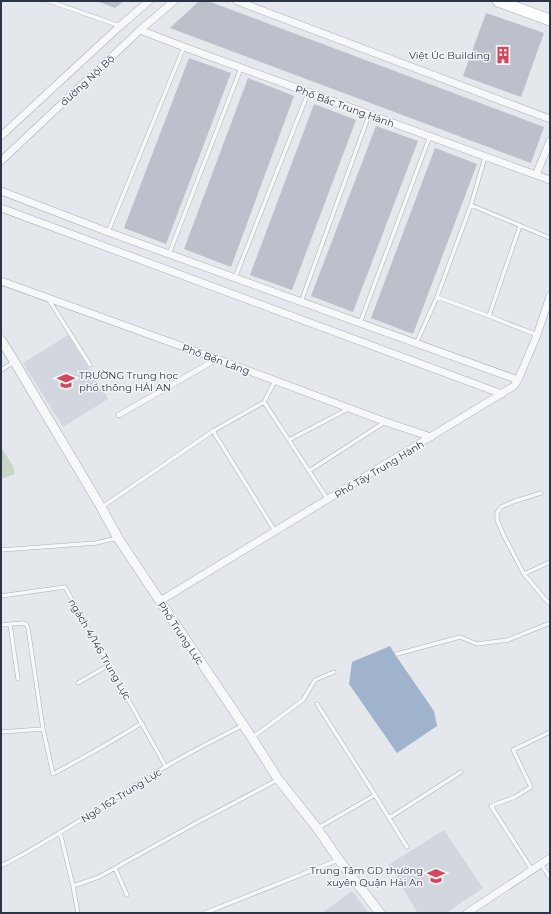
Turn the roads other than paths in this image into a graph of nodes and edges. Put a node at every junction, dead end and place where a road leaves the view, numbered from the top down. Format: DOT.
graph roads {
  1 [pos="49,1"];
  2 [pos="149,1"];
  3 [pos="174,1"];
  4 [pos="237,1"];
  5 [pos="498,1"];
  6 [pos="550,20"];
  7 [pos="120,26"];
  8 [pos="140,30"];
  9 [pos="184,47"];
  10 [pos="241,68"];
  11 [pos="308,92"];
  12 [pos="369,114"];
  13 [pos="550,119"];
  14 [pos="1,136"];
  15 [pos="430,136"];
  16 [pos="550,141"];
  17 [pos="485,157"];
  18 [pos="1,161"];
  19 [pos="536,175"];
  20 [pos="550,180"];
  21 [pos="1,192"];
  22 [pos="471,205"];
  23 [pos="1,208"];
  24 [pos="520,226"];
  25 [pos="108,232"];
  26 [pos="550,238"];
  27 [pos="169,254"];
  28 [pos="235,278"];
  29 [pos="1,281"];
  30 [pos="550,296"];
  31 [pos="436,297"];
  32 [pos="48,298"];
  33 [pos="301,302"];
  34 [pos="490,316"];
  35 [pos="360,323"];
  36 [pos="537,335"];
  37 [pos="1,340"];
  38 [pos="416,344"];
  39 [pos="217,359"];
  40 [pos="14,361"];
  41 [pos="90,365"];
  42 [pos="1,370"];
  43 [pos="518,380"];
  44 [pos="275,381"];
  45 [pos="502,394"];
  46 [pos="264,402"];
  47 [pos="349,408"];
  48 [pos="119,415"];
  49 [pos="386,422"];
  50 [pos="213,431"];
  51 [pos="431,437"];
  52 [pos="289,440"];
  53 [pos="309,470"];
  54 [pos="541,493"];
  55 [pos="328,500"];
  56 [pos="101,507"];
  57 [pos="275,531"];
  58 [pos="118,538"];
  59 [pos="1,550"];
  60 [pos="550,562"];
  61 [pos="524,574"];
  62 [pos="1,596"];
  63 [pos="160,601"];
  64 [pos="550,604"];
  65 [pos="550,623"];
  66 [pos="10,624"];
  67 [pos="1,625"];
  68 [pos="397,654"];
  69 [pos="109,665"];
  70 [pos="334,672"];
  71 [pos="18,679"];
  72 [pos="78,683"];
  73 [pos="317,704"];
  74 [pos="142,723"];
  75 [pos="243,725"];
  76 [pos="43,729"];
  77 [pos="1,732"];
  78 [pos="550,732"];
  79 [pos="252,738"];
  80 [pos="166,766"];
  81 [pos="461,772"];
  82 [pos="278,779"];
  83 [pos="375,795"];
  84 [pos="389,818"];
  85 [pos="317,828"];
  86 [pos="60,832"];
  87 [pos="407,847"];
  88 [pos="550,858"];
  89 [pos="339,860"];
  90 [pos="541,864"];
  91 [pos="1,866"];
  92 [pos="115,868"];
  93 [pos="532,870"];
  94 [pos="550,878"];
  95 [pos="73,886"];
  96 [pos="127,895"];
  97 [pos="78,913"];
  98 [pos="205,913"];
  99 [pos="380,913"];
  100 [pos="467,913"];
  1 -- 7 [label="lane"];
  2 -- 7 [label="street, đường Nội Bộ"];
  3 -- 8 [label="street, đường Nội Bộ"];
  4 -- 13 [label="street"];
  5 -- 6 [label="main road"];
  7 -- 14 [label="street, đường Nội Bộ"];
  8 -- 9 [label="street, Phố Bắc Trung Hành"];
  8 -- 18 [label="street, đường Nội Bộ"];
  9 -- 10 [label="street, Phố Bắc Trung Hành"];
  9 -- 25 [label="lane"];
  10 -- 11 [label="street, Phố Bắc Trung Hành"];
  10 -- 27 [label="lane"];
  11 -- 12 [label="street, Phố Bắc Trung Hành"];
  11 -- 28 [label="lane"];
  12 -- 15 [label="street, Phố Bắc Trung Hành"];
  12 -- 33 [label="lane"];
  15 -- 17 [label="street, Phố Bắc Trung Hành"];
  15 -- 35 [label="lane"];
  16 -- 19 [label="street"];
  17 -- 19 [label="street, Phố Bắc Trung Hành"];
  17 -- 22 [label="lane"];
  19 -- 20 [label="street, Phố Bắc Trung Hành"];
  21 -- 25 [label="street"];
  22 -- 24 [label="lane"];
  22 -- 31 [label="lane"];
  23 -- 45 [label="street"];
  24 -- 26 [label="lane"];
  24 -- 34 [label="lane"];
  25 -- 27 [label="street"];
  27 -- 28 [label="street"];
  28 -- 33 [label="street"];
  29 -- 32 [label="street, Phố Bến Láng"];
  30 -- 36 [label="street, Phố Tây Trung Hành"];
  31 -- 34 [label="lane"];
  31 -- 38 [label="lane"];
  32 -- 39 [label="street, Phố Bến Láng"];
  32 -- 41 [label="lane"];
  33 -- 35 [label="street"];
  34 -- 36 [label="lane"];
  35 -- 38 [label="street"];
  36 -- 43 [label="street, Phố Tây Trung Hành"];
  37 -- 40 [label="street, Phố Trung Lực"];
  38 -- 43 [label="street"];
  39 -- 44 [label="street, Phố Bến Láng"];
  39 -- 48 [label="street"];
  40 -- 42 [label="lane"];
  40 -- 56 [label="street, Phố Trung Lực"];
  43 -- 45 [label="street, Phố Tây Trung Hành"];
  44 -- 46 [label="lane"];
  44 -- 47 [label="street, Phố Bến Láng"];
  45 -- 51 [label="street, Phố Tây Trung Hành"];
  46 -- 50 [label="lane"];
  46 -- 52 [label="lane"];
  47 -- 49 [label="street, Phố Bến Láng"];
  47 -- 52 [label="lane"];
  49 -- 51 [label="street, Phố Bến Láng"];
  49 -- 53 [label="lane"];
  50 -- 56 [label="lane"];
  50 -- 57 [label="lane"];
  51 -- 55 [label="street, Phố Tây Trung Hành"];
  52 -- 53 [label="lane"];
  53 -- 55 [label="lane"];
  54 -- 61 [label="lane"];
  55 -- 57 [label="street, Phố Tây Trung Hành"];
  56 -- 58 [label="street, Phố Trung Lực"];
  57 -- 63 [label="street, Phố Tây Trung Hành"];
  58 -- 59 [label="lane"];
  58 -- 63 [label="street, Phố Trung Lực"];
  60 -- 61 [label="lane"];
  61 -- 64 [label="lane"];
  62 -- 69 [label="lane, ngách 4/146 Trung Lực"];
  63 -- 75 [label="street, Phố Trung Lực"];
  65 -- 68 [label="lane"];
  66 -- 67 [label="lane"];
  66 -- 71 [label="lane"];
  66 -- 76 [label="lane"];
  69 -- 72 [label="lane"];
  69 -- 74 [label="lane, ngách 4/146 Trung Lực"];
  70 -- 79 [label="lane"];
  73 -- 83 [label="lane"];
  74 -- 76 [label="lane"];
  74 -- 80 [label="lane, ngách 4/146 Trung Lực"];
  75 -- 79 [label="street, Phố Trung Lực"];
  75 -- 80 [label="lane, Ngõ 162 Trung Lực"];
  76 -- 77 [label="lane"];
  78 -- 93 [label="lane"];
  79 -- 82 [label="street, Phố Trung Lực"];
  80 -- 86 [label="lane, Ngõ 162 Trung Lực"];
  81 -- 84 [label="lane"];
  82 -- 85 [label="street, Phố Trung Lực"];
  82 -- 92 [label="lane"];
  83 -- 84 [label="lane"];
  83 -- 85 [label="lane"];
  84 -- 87 [label="lane"];
  85 -- 89 [label="street, Phố Trung Lực"];
  86 -- 91 [label="lane, Ngõ 162 Trung Lực"];
  86 -- 95 [label="lane"];
  88 -- 90 [label="street"];
  89 -- 98 [label="lane"];
  89 -- 99 [label="street, Phố Trung Lực"];
  90 -- 93 [label="street"];
  90 -- 94 [label="lane"];
  92 -- 95 [label="lane"];
  92 -- 96 [label="lane"];
  93 -- 100 [label="street"];
  95 -- 97 [label="lane"];
}
